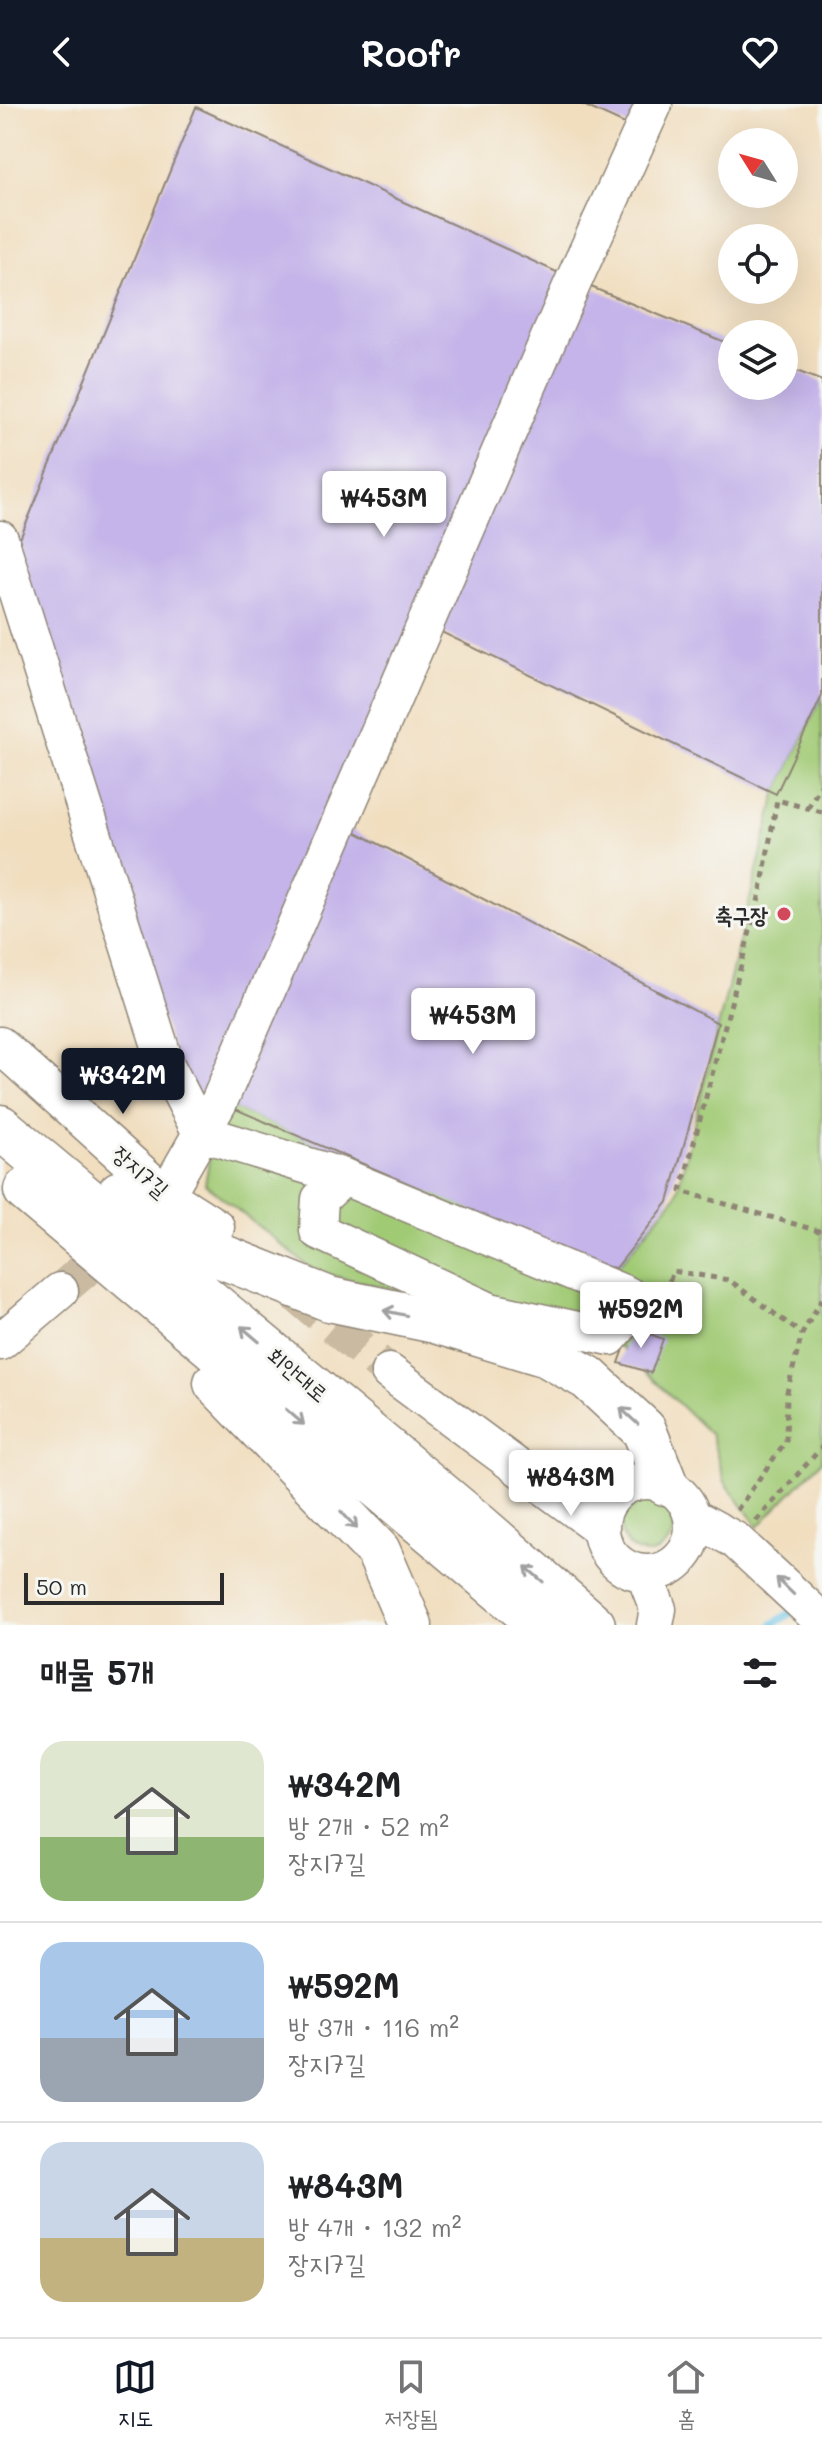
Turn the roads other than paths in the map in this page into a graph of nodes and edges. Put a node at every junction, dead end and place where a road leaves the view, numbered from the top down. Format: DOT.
graph roads {
  1 [pos="654,104"];
  2 [pos="0,539"];
  3 [pos="0,1045"];
  4 [pos="0,1127"];
  5 [pos="201,1133"];
  6 [pos="18,1163"];
  7 [pos="344,1177"];
  8 [pos="162,1200"];
  9 [pos="44,1205"];
  10 [pos="216,1227"];
  11 [pos="60,1291"];
  12 [pos="0,1342"];
  13 [pos="389,1372"];
  14 [pos="665,1483"];
  15 [pos="600,1528"];
  16 [pos="724,1535"];
  17 [pos="644,1573"];
  18 [pos="822,1621"];
  19 [pos="410,1625"];
  20 [pos="542,1625"];
  21 [pos="593,1625"];
  22 [pos="655,1625"];
  1 -- 5 [label="street"];
  2 -- 5 [label="street"];
  3 -- 8 [label="street, 장지7길"];
  4 -- 6 [label="highway, 회안대로"];
  5 -- 7 [label="street"];
  5 -- 8 [label="street"];
  6 -- 9 [label="highway, 회안대로"];
  14 -- 6 [label="highway, one-way"];
  21 -- 6 [label="highway, 회안대로, one-way"];
  7 -- 7 [label="street"];
  8 -- 10 [label="street, 장지7길"];
  9 -- 19 [label="highway, one-way"];
  9 -- 20 [label="highway, 회안대로, one-way"];
  11 -- 12 [label="street"];
  13 -- 15 [label="street"];
  14 -- 15 [label="street"];
  14 -- 16 [label="street"];
  15 -- 17 [label="street"];
  16 -- 17 [label="street"];
  18 -- 16 [label="street, one-way"];
  17 -- 22 [label="street"];
}
